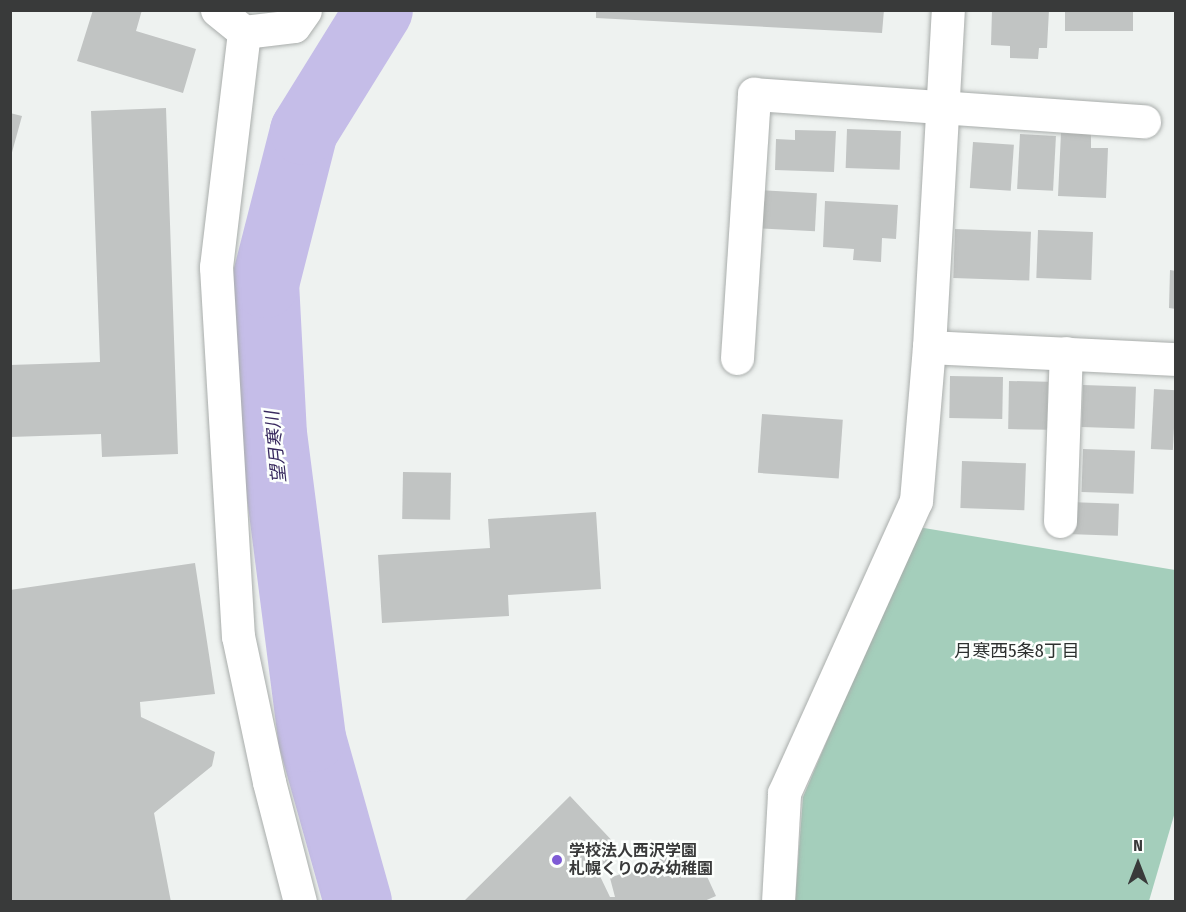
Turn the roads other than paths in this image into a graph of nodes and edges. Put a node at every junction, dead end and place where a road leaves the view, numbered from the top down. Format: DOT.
graph roads {
  1 [pos="217,10"];
  2 [pos="305,10"];
  3 [pos="948,10"];
  4 [pos="244,32"];
  5 [pos="942,107"];
  6 [pos="1144,121"];
  7 [pos="929,347"];
  8 [pos="1066,353"];
  9 [pos="736,358"];
  10 [pos="1176,359"];
  11 [pos="1060,521"];
  12 [pos="300,902"];
  13 [pos="778,902"];
  1 -- 4 [label="street"];
  2 -- 4 [label="street"];
  3 -- 5 [label="street"];
  4 -- 12 [label="street"];
  5 -- 6 [label="street"];
  5 -- 7 [label="street"];
  5 -- 9 [label="street"];
  7 -- 8 [label="street"];
  7 -- 13 [label="street"];
  8 -- 10 [label="street"];
  8 -- 11 [label="street"];
}
